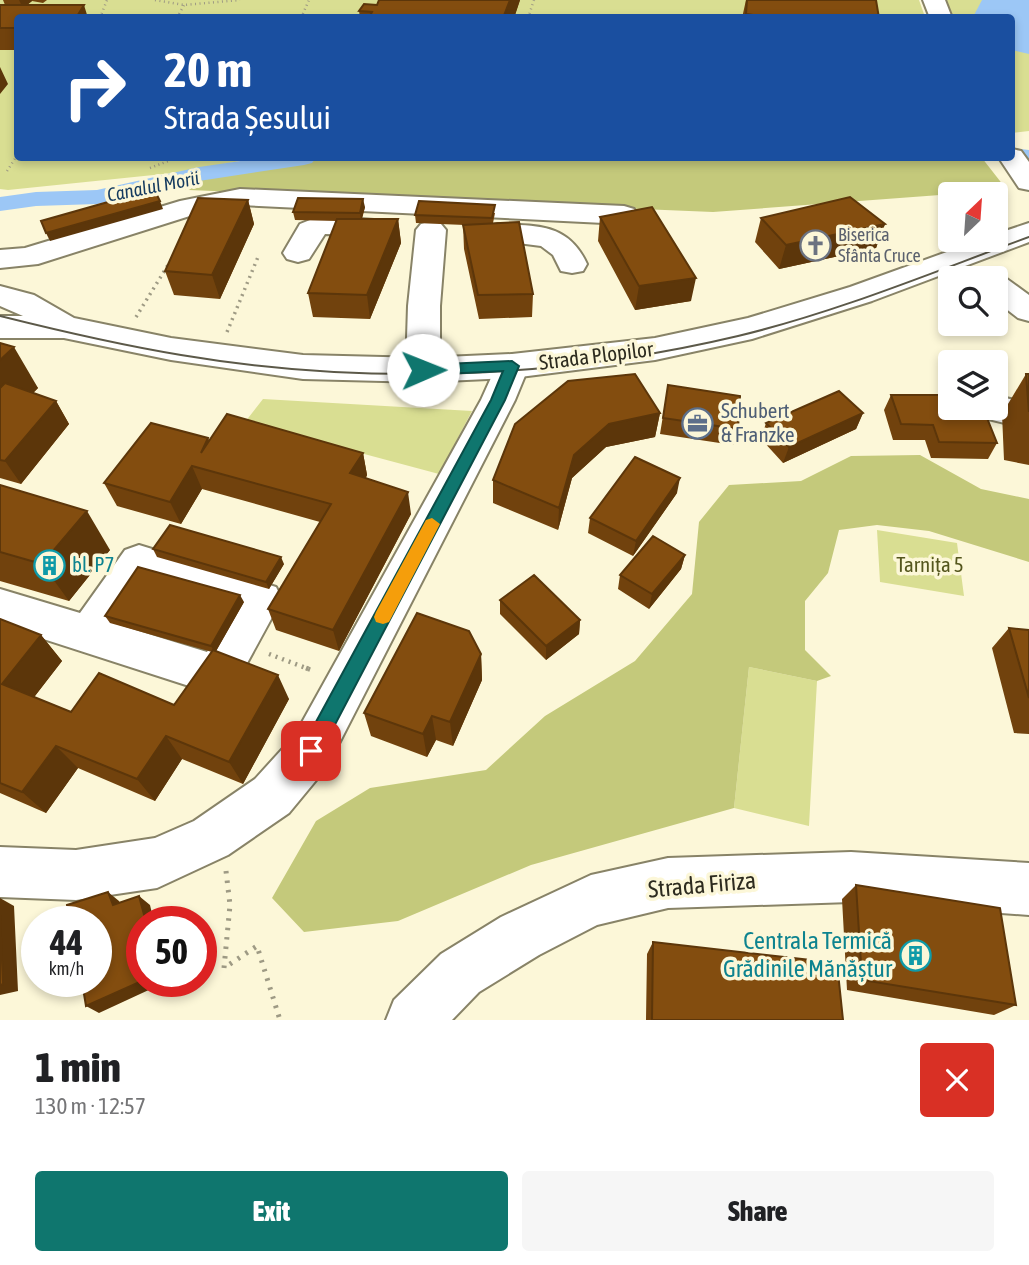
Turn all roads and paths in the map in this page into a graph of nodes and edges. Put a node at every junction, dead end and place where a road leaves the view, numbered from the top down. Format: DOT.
graph roads {
  1 [pos="155,0"];
  2 [pos="240,0"];
  3 [pos="184,5"];
  4 [pos="179,14"];
  5 [pos="14,161"];
  6 [pos="168,161"];
  7 [pos="150,168"];
  8 [pos="8,172"];
  9 [pos="624,215"];
  10 [pos="431,230"];
  11 [pos="1029,232"];
  12 [pos="298,253"];
  13 [pos="173,257"];
  14 [pos="258,257"];
  15 [pos="959,258"];
  16 [pos="0,259"];
  17 [pos="572,264"];
  18 [pos="970,266"];
  19 [pos="1008,295"];
  20 [pos="0,296"];
  21 [pos="1029,311"];
  22 [pos="134,320"];
  23 [pos="0,327"];
  24 [pos="64,327"];
  25 [pos="226,336"];
  26 [pos="512,366"];
  27 [pos="423,370"];
  28 [pos="1008,411"];
  29 [pos="1029,416"];
  30 [pos="0,607"];
  31 [pos="89,635"];
  32 [pos="236,642"];
  33 [pos="347,683"];
  34 [pos="211,838"];
  35 [pos="0,872"];
  36 [pos="1029,889"];
  37 [pos="280,1020"];
  38 [pos="414,1020"];
  1 -- 3 [label="path"];
  2 -- 3 [label="path"];
  3 -- 4 [label="path"];
  5 -- 8 [label="path"];
  6 -- 7 [label="path"];
  9 -- 16 [label="main road"];
  10 -- 12 [label="main road"];
  10 -- 17 [label="main road"];
  10 -- 27 [label="main road"];
  11 -- 15 [label="main road, Strada Plopilor"];
  13 -- 22 [label="path"];
  14 -- 25 [label="path"];
  15 -- 18 [label="main road"];
  15 -- 26 [label="main road, Strada Plopilor"];
  19 -- 21 [label="main road"];
  20 -- 24 [label="main road, Strada Plopilor"];
  23 -- 24 [label="main road, Strada Plopilor"];
  24 -- 27 [label="main road, Strada Plopilor"];
  26 -- 27 [label="main road, Strada Plopilor"];
  26 -- 33 [label="main road"];
  28 -- 29 [label="main road"];
  30 -- 31 [label="main road"];
  31 -- 32 [label="main road"];
  31 -- 32 [label="main road"];
  32 -- 33 [label="path"];
  33 -- 34 [label="main road"];
  34 -- 35 [label="main road"];
  34 -- 37 [label="path"];
  36 -- 38 [label="main road, Strada Firiza"];
}
